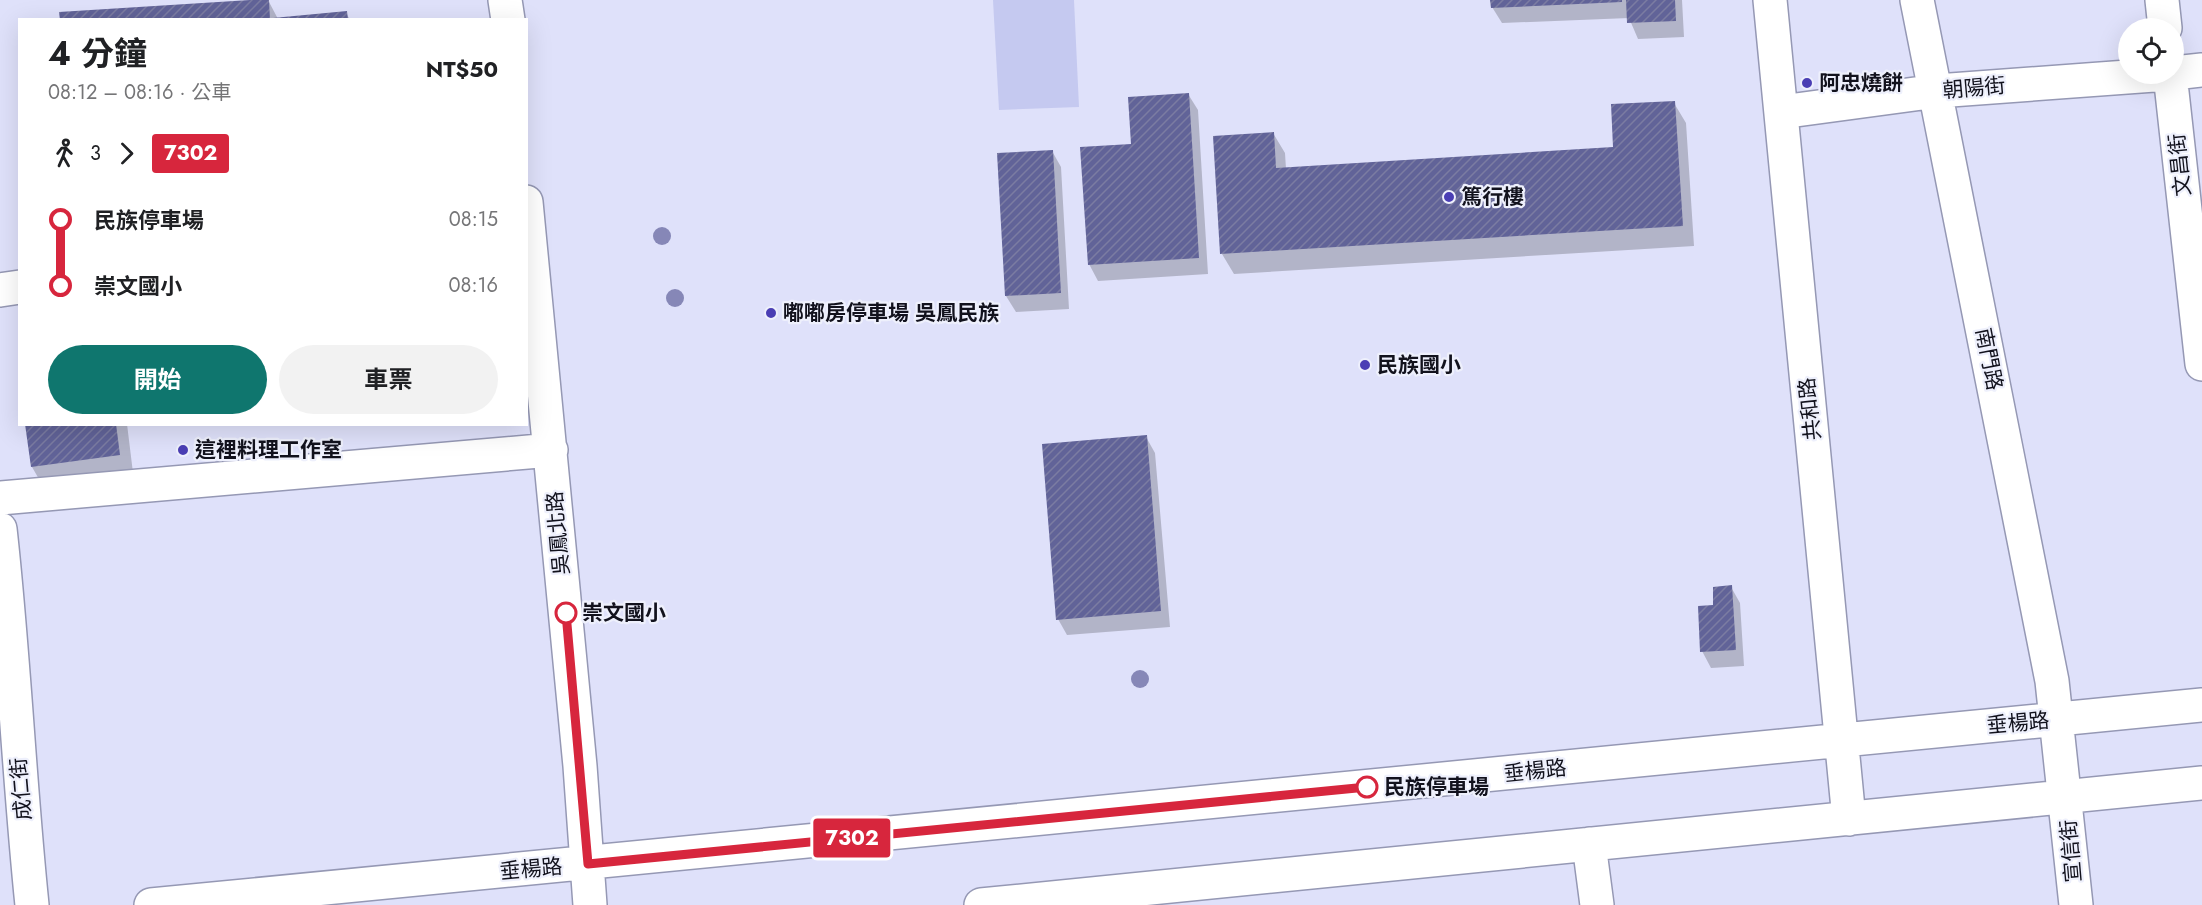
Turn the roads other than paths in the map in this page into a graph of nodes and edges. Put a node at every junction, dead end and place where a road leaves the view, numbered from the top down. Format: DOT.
graph roads {
  1 [pos="506,0"];
  2 [pos="1770,0"];
  3 [pos="1917,0"];
  4 [pos="2162,0"];
  5 [pos="507,18"];
  6 [pos="2164,18"];
  7 [pos="2202,70"];
  8 [pos="2184,72"];
  9 [pos="2118,77"];
  10 [pos="2171,84"];
  11 [pos="1937,91"];
  12 [pos="1781,112"];
  13 [pos="528,222"];
  14 [pos="18,287"];
  15 [pos="0,290"];
  16 [pos="2202,364"];
  17 [pos="551,450"];
  18 [pos="0,498"];
  19 [pos="0,530"];
  20 [pos="5,629"];
  21 [pos="2202,705"];
  22 [pos="2057,719"];
  23 [pos="1843,741"];
  24 [pos="2202,783"];
  25 [pos="2066,797"];
  26 [pos="1849,819"];
  27 [pos="1589,844"];
  28 [pos="588,864"];
  29 [pos="32,905"];
  30 [pos="151,905"];
  31 [pos="590,905"];
  32 [pos="981,905"];
  33 [pos="1597,905"];
  34 [pos="2076,905"];
  1 -- 5 [label="street"];
  2 -- 12 [label="street, 共和路"];
  3 -- 11 [label="street, 南門路"];
  4 -- 6 [label="street"];
  7 -- 8 [label="street, 朝陽街"];
  9 -- 11 [label="street, 朝陽街"];
  10 -- 16 [label="street, 文昌街"];
  11 -- 12 [label="street, 朝陽街"];
  11 -- 22 [label="street, 南門路"];
  12 -- 23 [label="street, 共和路"];
  13 -- 17 [label="street, 吳鳳北路"];
  14 -- 15 [label="street"];
  17 -- 18 [label="street"];
  17 -- 28 [label="street, 吳鳳北路"];
  19 -- 20 [label="street, 成仁街"];
  20 -- 29 [label="street, 成仁街"];
  21 -- 22 [label="street, 垂楊路"];
  22 -- 23 [label="street, 垂楊路"];
  22 -- 25 [label="street, 南門路"];
  23 -- 26 [label="street, 共和路"];
  23 -- 28 [label="street, 垂楊路"];
  24 -- 25 [label="street"];
  25 -- 26 [label="street"];
  25 -- 34 [label="street, 宣信街"];
  26 -- 27 [label="street"];
  27 -- 32 [label="street"];
  27 -- 33 [label="street"];
  28 -- 30 [label="street, 垂楊路"];
  28 -- 31 [label="street, 吳鳳北路"];
}
